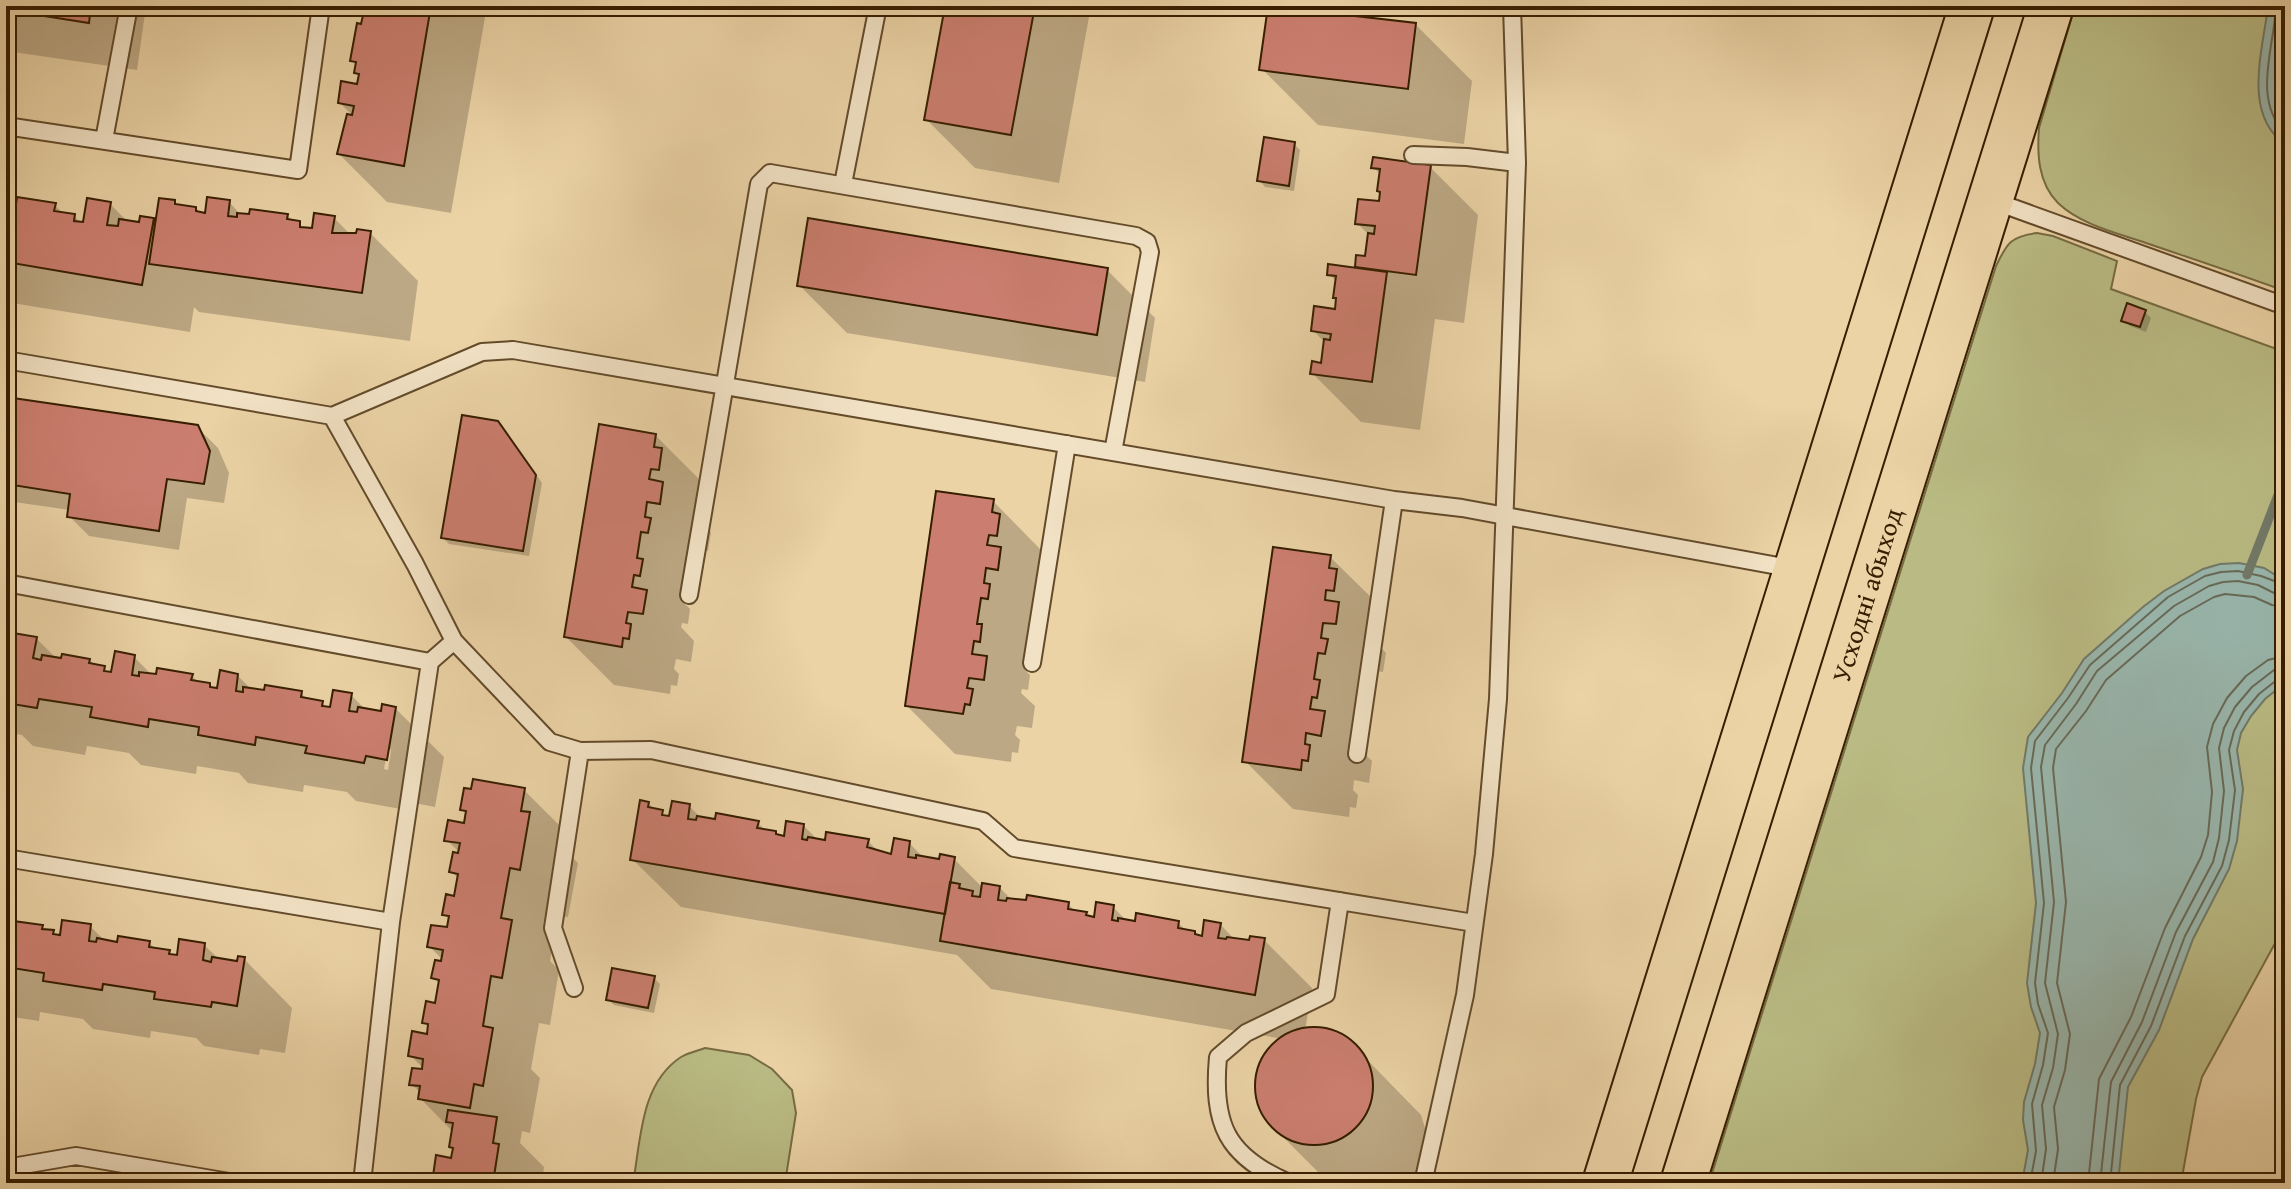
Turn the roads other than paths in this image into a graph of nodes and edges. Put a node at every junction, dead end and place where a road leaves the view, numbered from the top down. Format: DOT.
graph roads {
  1 [pos="129,6"];
  2 [pos="321,6"];
  3 [pos="878,6"];
  4 [pos="1512,6"];
  5 [pos="1972,6"];
  6 [pos="2051,6"];
  7 [pos="6,126"];
  8 [pos="104,140"];
  9 [pos="1413,155"];
  10 [pos="1517,163"];
  11 [pos="843,184"];
  12 [pos="1990,199"];
  13 [pos="2285,306"];
  14 [pos="6,360"];
  15 [pos="724,385"];
  16 [pos="332,416"];
  17 [pos="1067,444"];
  18 [pos="1113,452"];
  19 [pos="1394,500"];
  20 [pos="1505,515"];
  21 [pos="1794,569"];
  22 [pos="6,583"];
  23 [pos="689,595"];
  24 [pos="454,641"];
  25 [pos="430,662"];
  26 [pos="1032,663"];
  27 [pos="580,751"];
  28 [pos="1357,754"];
  29 [pos="6,858"];
  30 [pos="1340,901"];
  31 [pos="391,922"];
  32 [pos="1474,923"];
  33 [pos="574,988"];
  34 [pos="6,1168"];
  35 [pos="235,1183"];
  36 [pos="362,1183"];
  37 [pos="1289,1183"];
  38 [pos="1423,1183"];
  39 [pos="1605,1183"];
  40 [pos="1683,1183"];
  1 -- 8 [label="lane"];
  2 -- 8 [label="lane"];
  3 -- 11 [label="lane"];
  4 -- 10 [label="lane"];
  5 -- 21 [label="main road"];
  6 -- 12 [label="main road, Усходні абыход"];
  7 -- 8 [label="lane"];
  9 -- 10 [label="lane"];
  10 -- 20 [label="lane"];
  11 -- 15 [label="lane"];
  11 -- 18 [label="lane"];
  12 -- 13 [label="lane"];
  12 -- 40 [label="main road, Усходні абыход"];
  14 -- 16 [label="lane"];
  15 -- 16 [label="lane"];
  15 -- 17 [label="lane"];
  15 -- 23 [label="lane"];
  16 -- 24 [label="lane"];
  17 -- 18 [label="lane"];
  17 -- 26 [label="lane"];
  18 -- 19 [label="lane"];
  19 -- 20 [label="lane"];
  19 -- 28 [label="lane"];
  20 -- 21 [label="lane"];
  20 -- 32 [label="lane"];
  21 -- 39 [label="main road"];
  22 -- 25 [label="lane"];
  24 -- 25 [label="lane"];
  24 -- 27 [label="lane"];
  25 -- 31 [label="lane"];
  27 -- 30 [label="lane"];
  27 -- 33 [label="lane"];
  29 -- 31 [label="lane"];
  30 -- 32 [label="lane"];
  30 -- 37 [label="lane"];
  31 -- 36 [label="lane"];
  32 -- 38 [label="lane"];
  34 -- 35 [label="lane"];
}
